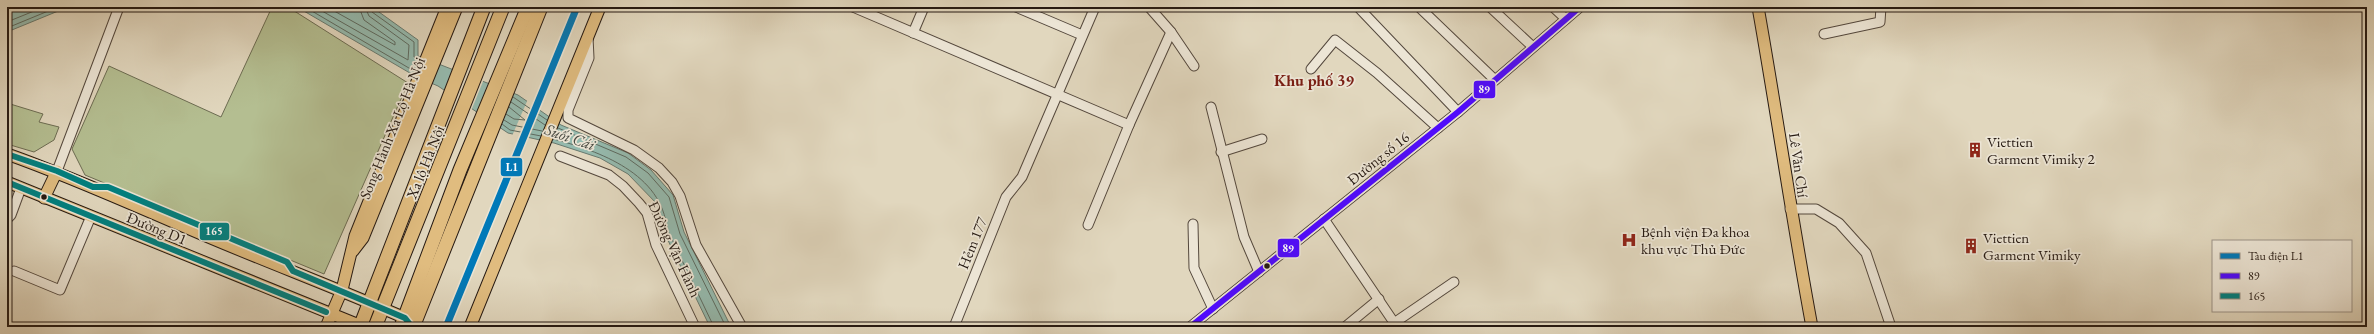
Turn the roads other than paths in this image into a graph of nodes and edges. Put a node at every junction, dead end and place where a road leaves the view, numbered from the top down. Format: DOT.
graph roads {
  1 [pos="119,7"];
  2 [pos="447,7"];
  3 [pos="457,7"];
  4 [pos="484,7"];
  5 [pos="503,7"];
  6 [pos="528,7"];
  7 [pos="541,7"];
  8 [pos="592,7"];
  9 [pos="600,7"];
  10 [pos="924,7"];
  11 [pos="1016,7"];
  12 [pos="1095,7"];
  13 [pos="1149,7"];
  14 [pos="1358,7"];
  15 [pos="1420,7"];
  16 [pos="1490,7"];
  17 [pos="1553,7"];
  18 [pos="1580,7"];
  19 [pos="1758,7"];
  20 [pos="1881,7"];
  21 [pos="853,8"];
  22 [pos="1566,19"];
  23 [pos="1171,32"];
  24 [pos="913,33"];
  25 [pos="1824,34"];
  26 [pos="588,35"];
  27 [pos="1082,35"];
  28 [pos="437,41"];
  29 [pos="1533,47"];
  30 [pos="1194,66"];
  31 [pos="1311,69"];
  32 [pos="1496,80"];
  33 [pos="561,92"];
  34 [pos="1056,94"];
  35 [pos="1211,107"];
  36 [pos="1458,112"];
  37 [pos="1129,125"];
  38 [pos="1438,128"];
  39 [pos="1262,139"];
  40 [pos="1222,152"];
  41 [pos="7,154"];
  42 [pos="560,156"];
  43 [pos="57,171"];
  44 [pos="7,182"];
  45 [pos="523,186"];
  46 [pos="21,188"];
  47 [pos="44,198"];
  48 [pos="1790,209"];
  49 [pos="8,217"];
  50 [pos="86,217"];
  51 [pos="1324,219"];
  52 [pos="1193,224"];
  53 [pos="1088,225"];
  54 [pos="349,256"];
  55 [pos="403,260"];
  56 [pos="14,271"];
  57 [pos="1259,272"];
  58 [pos="379,279"];
  59 [pos="1454,282"];
  60 [pos="342,290"];
  61 [pos="1379,299"];
  62 [pos="369,302"];
  63 [pos="382,308"];
  64 [pos="1213,309"];
  65 [pos="331,314"];
  66 [pos="408,325"];
  67 [pos="1395,325"];
  68 [pos="326,327"];
  69 [pos="361,327"];
  70 [pos="375,327"];
  71 [pos="463,327"];
  72 [pos="470,327"];
  73 [pos="695,327"];
  74 [pos="742,327"];
  75 [pos="954,327"];
  76 [pos="1190,327"];
  77 [pos="1345,327"];
  78 [pos="1812,327"];
  79 [pos="1891,327"];
  1 -- 43 [label="street"];
  2 -- 28 [label="main road, Song Hành Xa Lộ Hà Nội"];
  3 -- 28 [label="main road, Song Hành Xa Lộ Hà Nội"];
  4 -- 58 [label="highway, Xa lộ Hà Nội"];
  5 -- 55 [label="highway, Xa lộ Hà Nội"];
  6 -- 66 [label="highway"];
  7 -- 66 [label="highway"];
  8 -- 33 [label="main road"];
  9 -- 26 [label="main road"];
  10 -- 24 [label="street"];
  11 -- 27 [label="street"];
  12 -- 27 [label="street, Hẻm 177"];
  13 -- 23 [label="street"];
  14 -- 36 [label="street"];
  15 -- 32 [label="street"];
  16 -- 29 [label="street"];
  17 -- 22 [label="street"];
  18 -- 22 [label="street, Đường số 16"];
  19 -- 48 [label="main road, Lê Văn Chí"];
  20 -- 25 [label="street"];
  21 -- 24 [label="street"];
  22 -- 29 [label="street, Đường số 16"];
  23 -- 30 [label="street"];
  23 -- 37 [label="street"];
  24 -- 34 [label="street"];
  26 -- 33 [label="main road"];
  26 -- 74 [label="street, Đường Vận Hành"];
  27 -- 34 [label="street, Hẻm 177"];
  28 -- 54 [label="main road, Song Hành Xa Lộ Hà Nội"];
  28 -- 54 [label="main road, Song Hành Xa Lộ Hà Nội"];
  29 -- 32 [label="street, Đường số 16"];
  31 -- 38 [label="street"];
  32 -- 36 [label="street, Đường số 16"];
  33 -- 45 [label="main road"];
  34 -- 37 [label="street"];
  34 -- 75 [label="street, Hẻm 177"];
  35 -- 40 [label="street"];
  36 -- 38 [label="street, Đường số 16"];
  37 -- 53 [label="street"];
  38 -- 51 [label="street, Đường số 16"];
  39 -- 40 [label="street"];
  40 -- 57 [label="street"];
  41 -- 43 [label="main road, Đường D1"];
  42 -- 73 [label="street, Đường Vận Hành"];
  43 -- 47 [label="main road"];
  43 -- 60 [label="main road, Đường D1"];
  44 -- 46 [label="main road, Đường D1"];
  45 -- 71 [label="main road"];
  45 -- 72 [label="main road"];
  46 -- 47 [label="main road, Đường D1"];
  46 -- 49 [label="street"];
  47 -- 50 [label="main road, Đường D1"];
  48 -- 78 [label="main road, Lê Văn Chí"];
  48 -- 79 [label="street"];
  50 -- 56 [label="street"];
  50 -- 65 [label="main road, Đường D1"];
  51 -- 57 [label="street, Đường số 16"];
  51 -- 61 [label="street"];
  52 -- 64 [label="street"];
  54 -- 60 [label="main road, Song Hành Xa Lộ Hà Nội"];
  55 -- 58 [label="highway"];
  55 -- 63 [label="highway, Xa lộ Hà Nội"];
  57 -- 64 [label="street, Đường số 16"];
  58 -- 62 [label="highway, Xa lộ Hà Nội"];
  59 -- 67 [label="street"];
  60 -- 62 [label="main road, Đường D1"];
  60 -- 65 [label="main road, Song Hành Xa Lộ Hà Nội"];
  61 -- 67 [label="street"];
  61 -- 77 [label="street"];
  62 -- 63 [label="main road, Đường D1"];
  62 -- 69 [label="highway, Xa lộ Hà Nội"];
  63 -- 66 [label="main road, Đường D1"];
  63 -- 70 [label="highway, Xa lộ Hà Nội"];
  64 -- 76 [label="street, Đường số 16"];
  65 -- 68 [label="main road, Song Hành Xa Lộ Hà Nội"];
  65 -- 69 [label="main road, Đường D1"];
}
